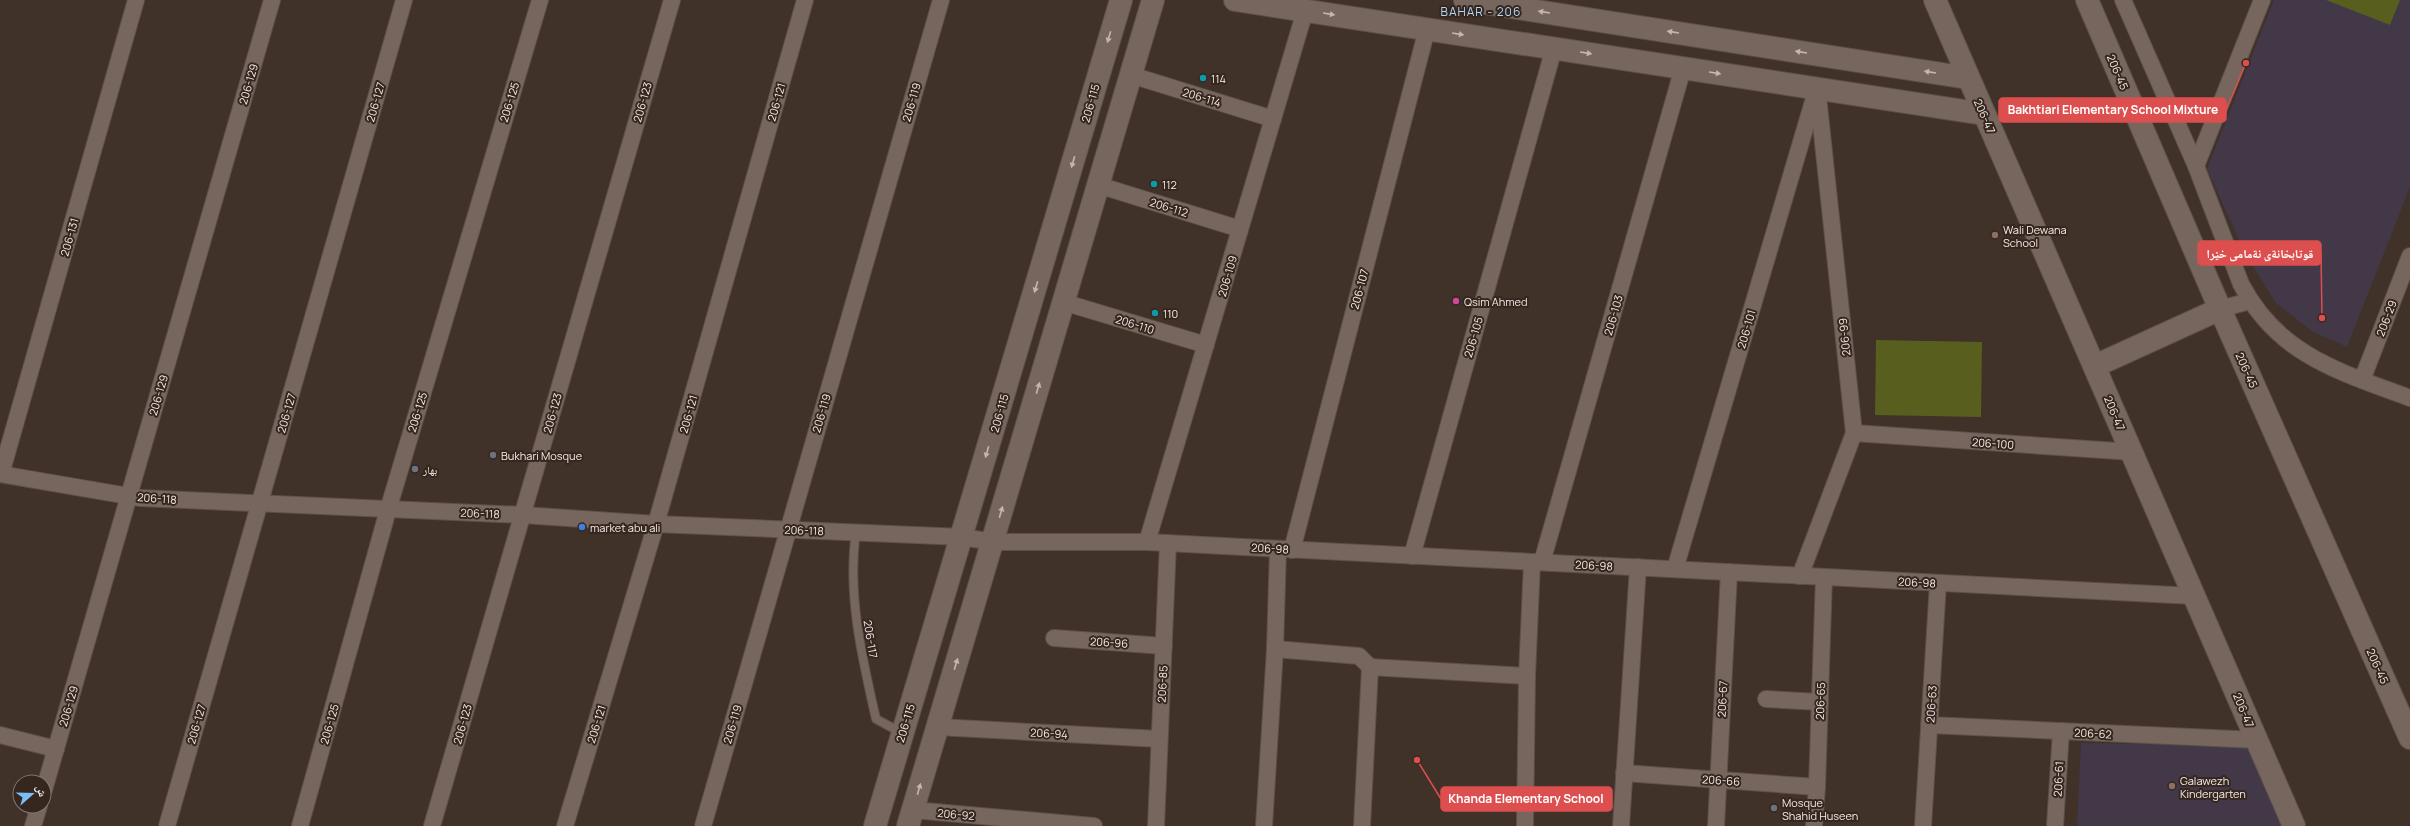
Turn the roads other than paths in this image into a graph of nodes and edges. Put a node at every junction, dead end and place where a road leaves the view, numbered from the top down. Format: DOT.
graph roads {
  1 [pos="136,0"];
  2 [pos="272,0"];
  3 [pos="404,0"];
  4 [pos="540,0"];
  5 [pos="672,0"];
  6 [pos="805,0"];
  7 [pos="941,0"];
  8 [pos="1120,0"];
  9 [pos="1153,0"];
  10 [pos="1235,0"];
  11 [pos="1465,0"];
  12 [pos="1935,0"];
  13 [pos="2087,0"];
  14 [pos="2123,0"];
  15 [pos="2262,0"];
  16 [pos="1305,11"];
  17 [pos="1427,29"];
  18 [pos="1554,48"];
  19 [pos="1683,68"];
  20 [pos="1130,75"];
  21 [pos="1968,78"];
  22 [pos="1818,88"];
  23 [pos="1984,114"];
  24 [pos="1273,119"];
  25 [pos="2196,166"];
  26 [pos="1098,185"];
  27 [pos="1240,229"];
  28 [pos="2410,256"];
  29 [pos="2250,301"];
  30 [pos="1063,302"];
  31 [pos="2220,309"];
  32 [pos="1206,345"];
  33 [pos="2095,366"];
  34 [pos="2362,380"];
  35 [pos="2410,398"];
  36 [pos="1854,433"];
  37 [pos="2132,452"];
  38 [pos="1,474"];
  39 [pos="129,496"];
  40 [pos="260,504"];
  41 [pos="388,510"];
  42 [pos="522,515"];
  43 [pos="656,524"];
  44 [pos="787,530"];
  45 [pos="856,532"];
  46 [pos="962,537"];
  47 [pos="993,542"];
  48 [pos="1147,542"];
  49 [pos="1168,543"];
  50 [pos="1285,549"];
  51 [pos="1412,556"];
  52 [pos="1537,562"];
  53 [pos="1638,567"];
  54 [pos="1675,569"];
  55 [pos="1729,572"];
  56 [pos="1800,576"];
  57 [pos="1824,577"];
  58 [pos="1938,583"];
  59 [pos="2194,596"];
  60 [pos="1054,638"];
  61 [pos="1164,646"];
  62 [pos="1275,649"];
  63 [pos="1370,667"];
  64 [pos="1527,676"];
  65 [pos="1766,698"];
  66 [pos="1820,702"];
  67 [pos="1929,725"];
  68 [pos="938,727"];
  69 [pos="2061,731"];
  70 [pos="902,733"];
  71 [pos="0,735"];
  72 [pos="2410,738"];
  73 [pos="1159,739"];
  74 [pos="2257,740"];
  75 [pos="56,749"];
  76 [pos="1624,773"];
  77 [pos="49,774"];
  78 [pos="1718,780"];
  79 [pos="1817,787"];
  80 [pos="37,814"];
  81 [pos="911,818"];
  82 [pos="33,826"];
  83 [pos="167,826"];
  84 [pos="300,826"];
  85 [pos="432,826"];
  86 [pos="565,826"];
  87 [pos="703,826"];
  88 [pos="875,826"];
  89 [pos="1094,826"];
  90 [pos="1156,826"];
  91 [pos="1264,826"];
  92 [pos="1362,826"];
  93 [pos="1525,826"];
  94 [pos="1621,826"];
  95 [pos="1716,826"];
  96 [pos="1814,826"];
  97 [pos="1923,826"];
  98 [pos="2055,826"];
  99 [pos="2294,826"];
  1 -- 38 [label="street, 206-131"];
  2 -- 39 [label="street, 206-129"];
  3 -- 40 [label="street, 206-127"];
  4 -- 41 [label="street, 206-125"];
  5 -- 42 [label="street, 206-123"];
  6 -- 43 [label="street, 206-121"];
  7 -- 44 [label="street, 206-119"];
  8 -- 46 [label="street, 206-115, one-way"];
  9 -- 20 [label="street"];
  10 -- 16 [label="street"];
  21 -- 11 [label="street, one-way"];
  12 -- 21 [label="street, 206-47"];
  13 -- 31 [label="street, 206-45"];
  14 -- 25 [label="street"];
  15 -- 25 [label="street"];
  16 -- 17 [label="street, one-way"];
  16 -- 24 [label="street, 206-109"];
  17 -- 18 [label="street, one-way"];
  17 -- 50 [label="street, 206-107"];
  18 -- 19 [label="street, one-way"];
  18 -- 51 [label="street, 206-105"];
  19 -- 22 [label="street, one-way"];
  19 -- 52 [label="street, 206-103"];
  20 -- 24 [label="street, 206-114"];
  20 -- 26 [label="street"];
  21 -- 23 [label="street, 206-47"];
  22 -- 23 [label="street"];
  22 -- 36 [label="street, 206-99"];
  22 -- 54 [label="street, 206-101"];
  23 -- 33 [label="street, 206-47"];
  24 -- 27 [label="street, 206-109"];
  25 -- 29 [label="street"];
  26 -- 27 [label="street, 206-112"];
  26 -- 30 [label="street"];
  27 -- 32 [label="street, 206-109"];
  28 -- 34 [label="street, 206-29"];
  29 -- 31 [label="street"];
  29 -- 34 [label="street"];
  30 -- 32 [label="street, 206-110"];
  47 -- 30 [label="street, one-way"];
  31 -- 33 [label="street"];
  31 -- 72 [label="street, 206-45"];
  32 -- 48 [label="street, 206-109"];
  33 -- 37 [label="street, 206-47"];
  34 -- 35 [label="street"];
  36 -- 37 [label="street, 206-100"];
  36 -- 56 [label="street, 206-99"];
  37 -- 59 [label="street, 206-47"];
  38 -- 39 [label="street, 206-118"];
  39 -- 40 [label="street, 206-118"];
  39 -- 75 [label="street, 206-129"];
  40 -- 41 [label="street, 206-118"];
  40 -- 83 [label="street, 206-127"];
  41 -- 42 [label="street, 206-118"];
  41 -- 84 [label="street, 206-125"];
  42 -- 43 [label="street, 206-118"];
  42 -- 85 [label="street, 206-123"];
  43 -- 44 [label="street, 206-118"];
  43 -- 86 [label="street, 206-121"];
  44 -- 45 [label="street, 206-118"];
  44 -- 87 [label="street, 206-119"];
  45 -- 46 [label="street, 206-118"];
  45 -- 70 [label="lane, 206-117"];
  46 -- 47 [label="street, 206-118"];
  46 -- 70 [label="street, 206-115"];
  47 -- 48 [label="street, 206-98"];
  68 -- 47 [label="street, one-way"];
  48 -- 49 [label="street, 206-98"];
  49 -- 50 [label="street, 206-98"];
  49 -- 61 [label="street, 206-85"];
  50 -- 51 [label="street, 206-98"];
  50 -- 62 [label="street, 206-107"];
  51 -- 52 [label="street, 206-98"];
  52 -- 53 [label="street, 206-98"];
  52 -- 64 [label="street, 206-103"];
  53 -- 54 [label="street, 206-98"];
  53 -- 76 [label="street"];
  54 -- 55 [label="street, 206-98"];
  55 -- 56 [label="street, 206-98"];
  55 -- 78 [label="street, 206-67"];
  56 -- 57 [label="street, 206-98"];
  57 -- 58 [label="street, 206-98"];
  57 -- 66 [label="street, 206-65"];
  58 -- 59 [label="street, 206-98"];
  58 -- 67 [label="street, 206-63"];
  59 -- 74 [label="street, 206-47"];
  60 -- 61 [label="street, 206-96"];
  61 -- 73 [label="street, 206-85"];
  62 -- 63 [label="street"];
  62 -- 91 [label="street, 206-107"];
  63 -- 64 [label="street"];
  63 -- 92 [label="street"];
  64 -- 93 [label="street, 206-103"];
  65 -- 66 [label="street"];
  66 -- 79 [label="street, 206-65"];
  67 -- 69 [label="street, 206-62"];
  67 -- 97 [label="street, 206-63"];
  68 -- 73 [label="street, 206-94"];
  81 -- 68 [label="street, one-way"];
  69 -- 74 [label="street, 206-62"];
  69 -- 98 [label="street, 206-61"];
  70 -- 88 [label="street, 206-115"];
  71 -- 75 [label="street"];
  73 -- 90 [label="street, 206-85"];
  74 -- 99 [label="street, 206-47"];
  75 -- 77 [label="street, 206-129"];
  76 -- 78 [label="street, 206-66"];
  76 -- 94 [label="street"];
  78 -- 79 [label="street, 206-66"];
  78 -- 95 [label="street, 206-67"];
  79 -- 96 [label="street, 206-65"];
  80 -- 82 [label="street"];
  81 -- 89 [label="street, 206-92"];
}
